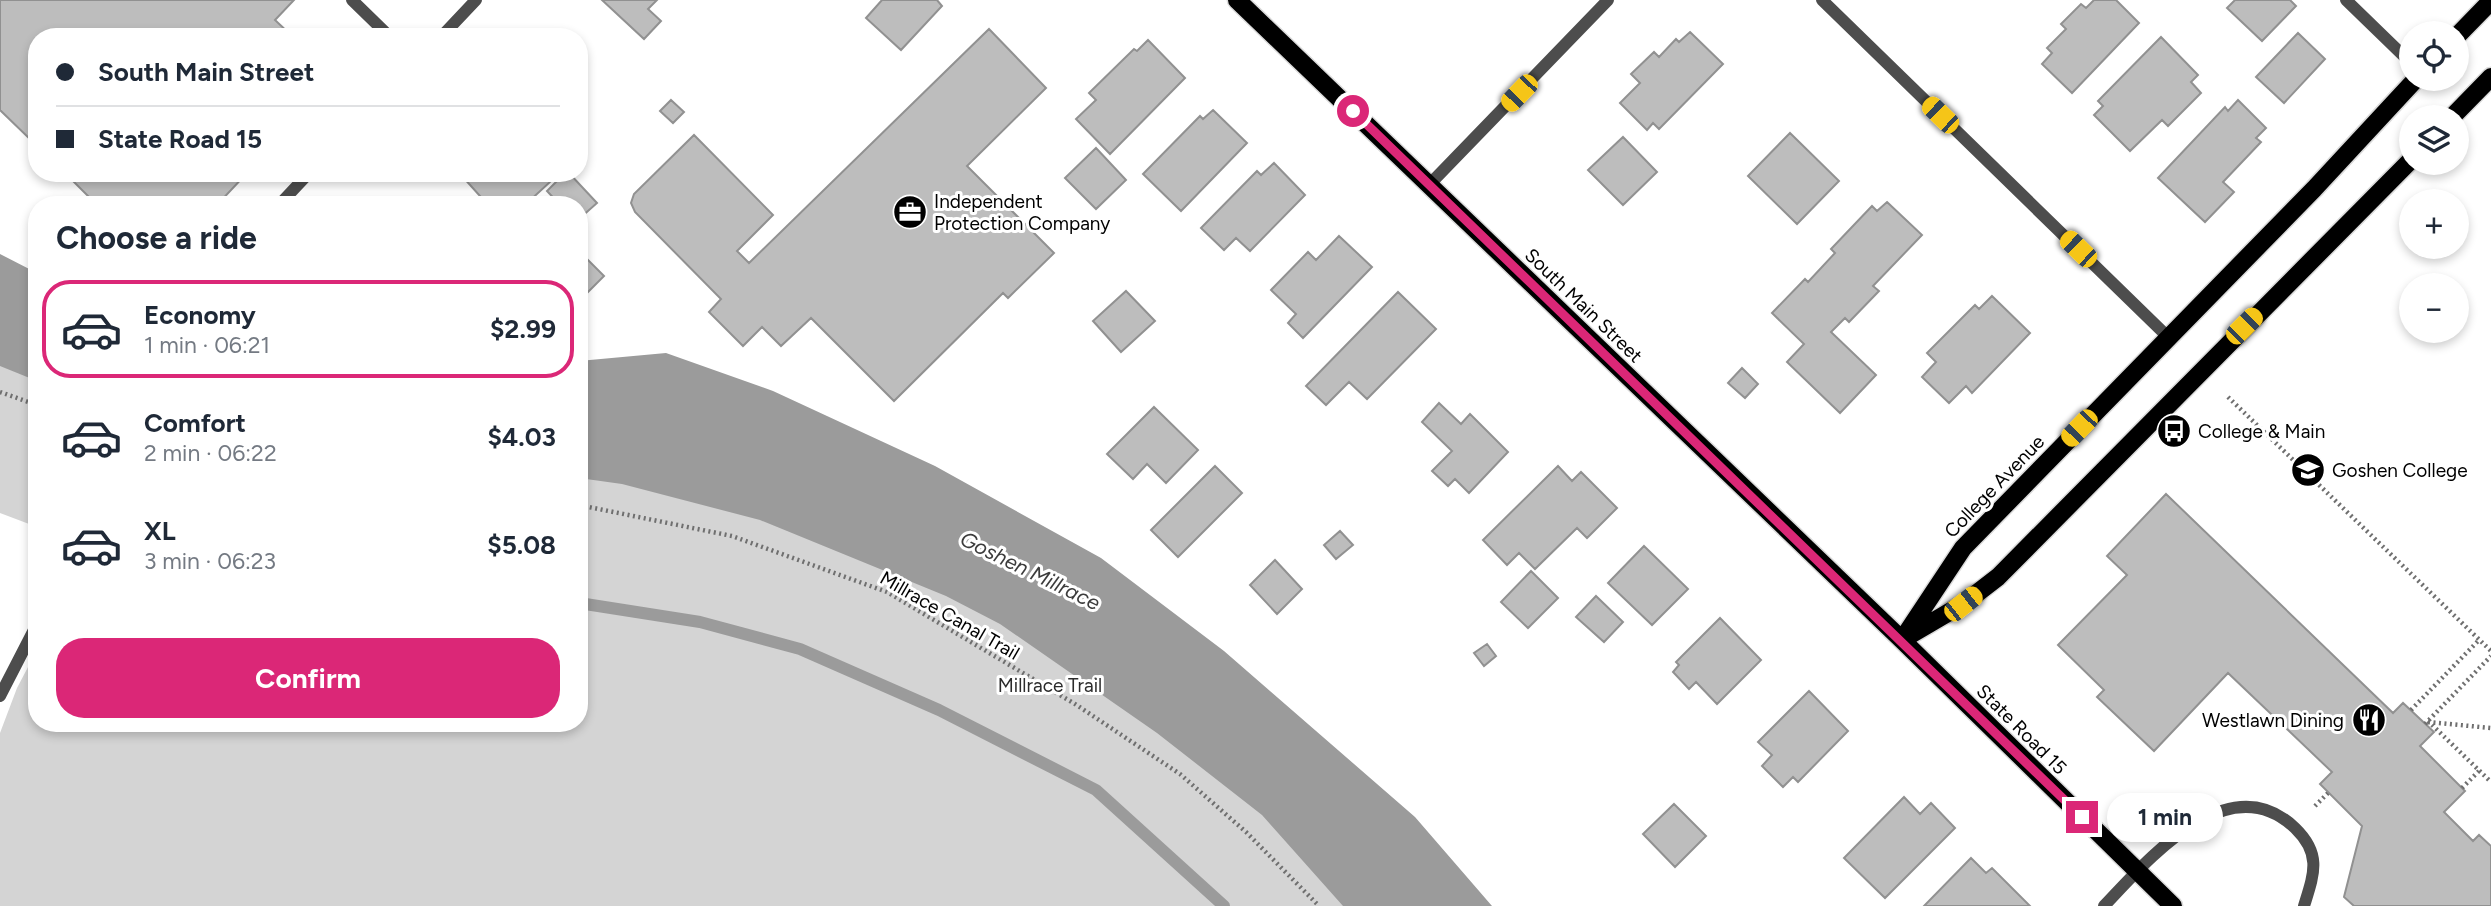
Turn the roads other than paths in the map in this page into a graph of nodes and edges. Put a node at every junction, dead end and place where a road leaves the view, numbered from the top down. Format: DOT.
graph roads {
  1 [pos="352,0"];
  2 [pos="476,0"];
  3 [pos="1237,0"];
  4 [pos="1608,0"];
  5 [pos="1822,0"];
  6 [pos="2346,0"];
  7 [pos="2491,1"];
  8 [pos="2469,24"];
  9 [pos="381,28"];
  10 [pos="450,28"];
  11 [pos="2399,51"];
  12 [pos="2491,77"];
  13 [pos="2405,91"];
  14 [pos="2464,105"];
  15 [pos="2399,172"];
  16 [pos="301,182"];
  17 [pos="1429,185"];
  18 [pos="287,196"];
  19 [pos="2168,337"];
  20 [pos="1902,640"];
  21 [pos="28,642"];
  22 [pos="0,696"];
  23 [pos="2136,872"];
  24 [pos="2104,906"];
  25 [pos="2173,906"];
  26 [pos="2304,906"];
  1 -- 9 [label="street"];
  2 -- 10 [label="street"];
  3 -- 17 [label="main road, South Main Street"];
  4 -- 17 [label="street"];
  5 -- 19 [label="street"];
  6 -- 11 [label="street"];
  7 -- 8 [label="main road"];
  12 -- 14 [label="main road"];
  13 -- 19 [label="main road, College Avenue"];
  15 -- 20 [label="main road"];
  16 -- 18 [label="street"];
  17 -- 20 [label="main road, South Main Street"];
  19 -- 20 [label="main road, College Avenue"];
  20 -- 23 [label="main road, State Road 15"];
  21 -- 22 [label="street"];
  23 -- 24 [label="street"];
  23 -- 25 [label="main road, State Road 15"];
  23 -- 26 [label="street"];
}
